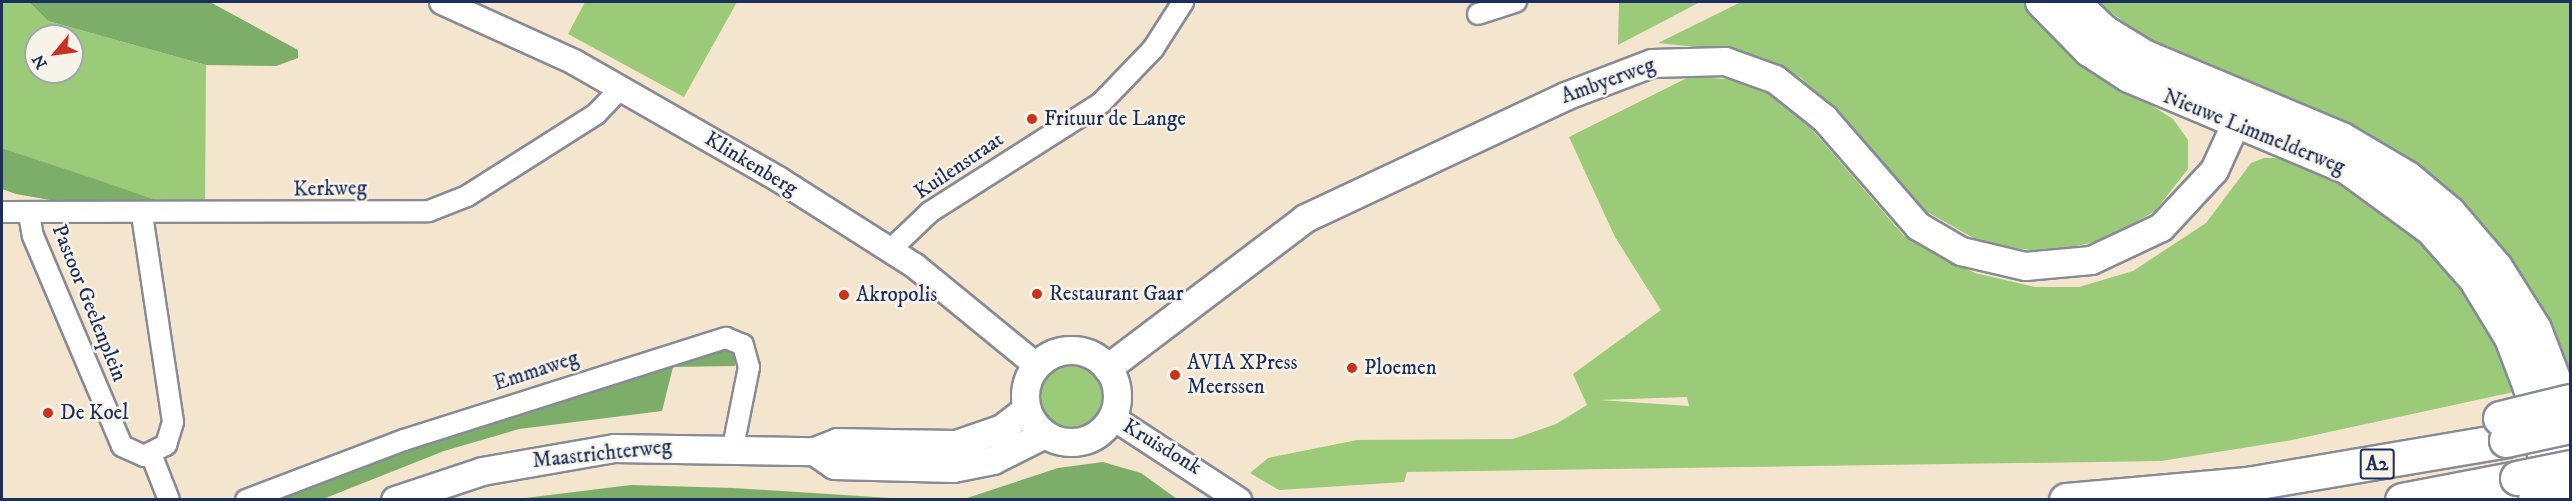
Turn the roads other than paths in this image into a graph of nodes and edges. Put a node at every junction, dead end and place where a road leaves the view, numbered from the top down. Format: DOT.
graph roads {
  1 [pos="442,2"];
  2 [pos="1183,2"];
  3 [pos="1515,2"];
  4 [pos="2041,2"];
  5 [pos="2074,2"];
  6 [pos="1478,14"];
  7 [pos="621,88"];
  8 [pos="2241,112"];
  9 [pos="2,212"];
  10 [pos="29,214"];
  11 [pos="142,215"];
  12 [pos="890,250"];
  13 [pos="1036,366"];
  14 [pos="1107,368"];
  15 [pos="2571,401"];
  16 [pos="1026,409"];
  17 [pos="1112,417"];
  18 [pos="2571,426"];
  19 [pos="2503,429"];
  20 [pos="1044,434"];
  21 [pos="733,447"];
  22 [pos="2571,449"];
  23 [pos="814,451"];
  24 [pos="151,454"];
  25 [pos="2571,467"];
  26 [pos="2521,492"];
  27 [pos="2571,496"];
  28 [pos="169,500"];
  29 [pos="246,500"];
  30 [pos="395,500"];
  31 [pos="1239,500"];
  32 [pos="2066,500"];
  33 [pos="2402,500"];
  34 [pos="2553,500"];
  1 -- 7 [label="street, Klinkenberg"];
  2 -- 12 [label="street, Kuilenstraat"];
  3 -- 6 [label="street"];
  4 -- 8 [label="main road, Nieuwe Limmelderweg"];
  5 -- 8 [label="main road, Nieuwe Limmelderweg"];
  7 -- 11 [label="street, Kerkweg"];
  7 -- 12 [label="street, Klinkenberg"];
  8 -- 14 [label="main road, Ambyerweg"];
  8 -- 22 [label="main road, Nieuwe Limmelderweg"];
  8 -- 34 [label="main road, Nieuwe Limmelderweg"];
  9 -- 10 [label="street, Kerkweg"];
  10 -- 11 [label="street, Kerkweg"];
  10 -- 24 [label="street, Pastoor Geelenplein"];
  11 -- 24 [label="street"];
  12 -- 13 [label="street, Klinkenberg"];
  13 -- 14 [label="main road"];
  13 -- 16 [label="main road"];
  14 -- 17 [label="main road"];
  15 -- 19 [label="highway, A2, bridge"];
  16 -- 20 [label="main road"];
  16 -- 23 [label="main road, Maastrichterweg"];
  17 -- 20 [label="main road"];
  17 -- 31 [label="street, Kruisdonk"];
  18 -- 19 [label="highway, A2, bridge"];
  19 -- 32 [label="highway, A2"];
  20 -- 23 [label="main road, Maastrichterweg"];
  21 -- 23 [label="main road, Maastrichterweg"];
  21 -- 29 [label="street, Emmaweg"];
  21 -- 30 [label="main road, Maastrichterweg"];
  24 -- 28 [label="street"];
  25 -- 26 [label="highway, A2, bridge"];
  26 -- 27 [label="highway, bridge"];
  26 -- 33 [label="highway, A2"];
}
